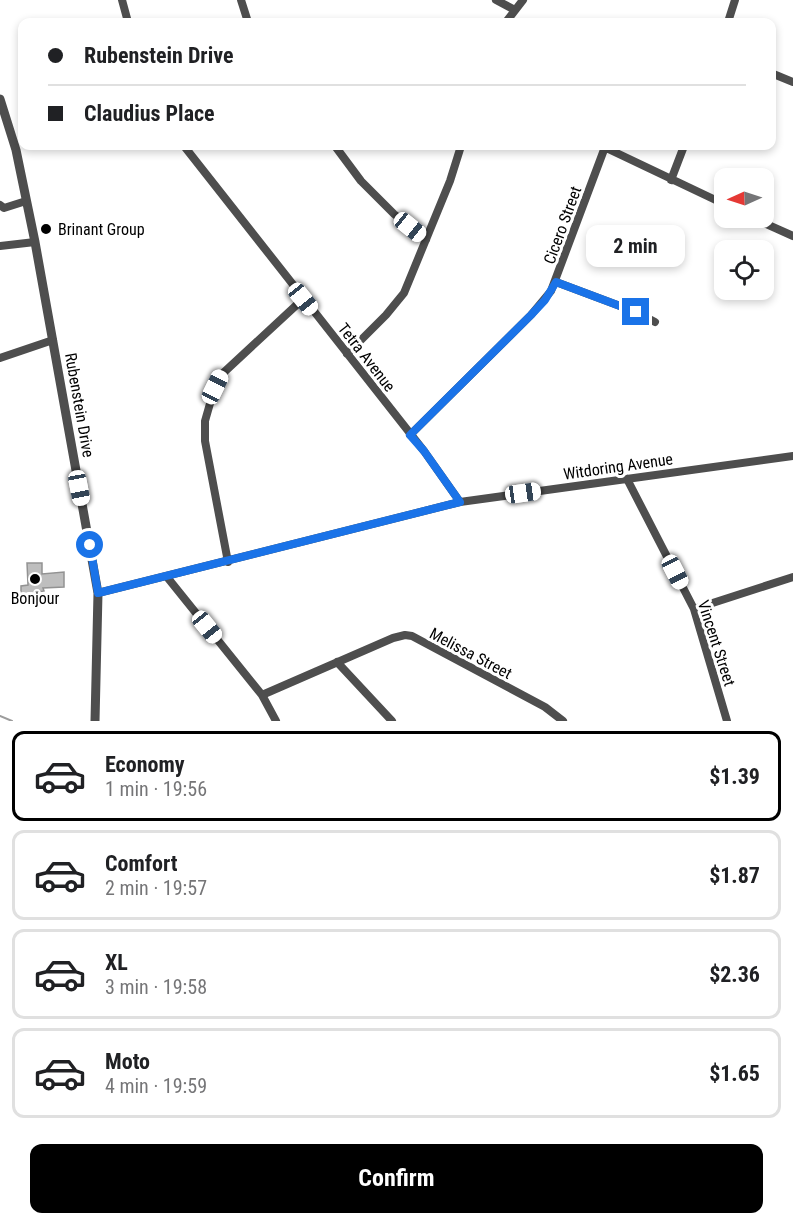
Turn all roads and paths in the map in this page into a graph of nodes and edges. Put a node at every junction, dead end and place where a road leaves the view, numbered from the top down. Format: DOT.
graph roads {
  1 [pos="122,0"];
  2 [pos="241,0"];
  3 [pos="496,0"];
  4 [pos="523,0"];
  5 [pos="735,0"];
  6 [pos="515,10"];
  7 [pos="127,18"];
  8 [pos="247,18"];
  9 [pos="509,18"];
  10 [pos="729,18"];
  11 [pos="776,75"];
  12 [pos="793,82"];
  13 [pos="0,99"];
  14 [pos="187,150"];
  15 [pos="338,150"];
  16 [pos="461,150"];
  17 [pos="602,150"];
  18 [pos="611,150"];
  19 [pos="682,150"];
  20 [pos="671,180"];
  21 [pos="714,199"];
  22 [pos="26,201"];
  23 [pos="0,204"];
  24 [pos="774,227"];
  25 [pos="793,236"];
  26 [pos="426,240"];
  27 [pos="35,242"];
  28 [pos="0,246"];
  29 [pos="556,282"];
  30 [pos="303,299"];
  31 [pos="655,322"];
  32 [pos="53,340"];
  33 [pos="347,354"];
  34 [pos="0,358"];
  35 [pos="410,435"];
  36 [pos="793,456"];
  37 [pos="627,479"];
  38 [pos="460,502"];
  39 [pos="228,562"];
  40 [pos="166,577"];
  41 [pos="793,577"];
  42 [pos="98,593"];
  43 [pos="694,609"];
  44 [pos="337,662"];
  45 [pos="262,695"];
  46 [pos="95,721"];
  47 [pos="276,721"];
  48 [pos="392,721"];
  49 [pos="563,721"];
  50 [pos="727,721"];
  1 -- 7 [label="street"];
  2 -- 8 [label="street"];
  3 -- 6 [label="street"];
  4 -- 6 [label="street"];
  5 -- 10 [label="street"];
  6 -- 9 [label="street"];
  11 -- 12 [label="street"];
  13 -- 22 [label="street, Rubenstein Drive"];
  14 -- 30 [label="street, Tetra Avenue"];
  15 -- 26 [label="street"];
  16 -- 26 [label="street"];
  17 -- 29 [label="street, Cicero Street"];
  18 -- 20 [label="street"];
  19 -- 20 [label="street"];
  20 -- 21 [label="street"];
  22 -- 23 [label="street"];
  22 -- 27 [label="street, Rubenstein Drive"];
  24 -- 25 [label="street"];
  26 -- 33 [label="street"];
  27 -- 28 [label="street"];
  27 -- 32 [label="street, Rubenstein Drive"];
  29 -- 31 [label="street"];
  29 -- 35 [label="street, Cicero Street"];
  30 -- 33 [label="street, Tetra Avenue"];
  30 -- 39 [label="street"];
  32 -- 34 [label="street"];
  32 -- 42 [label="street, Rubenstein Drive"];
  33 -- 35 [label="street, Tetra Avenue"];
  35 -- 38 [label="street, Tetra Avenue"];
  36 -- 37 [label="street, Witdoring Avenue"];
  37 -- 38 [label="street, Witdoring Avenue"];
  37 -- 43 [label="street, Vincent Street"];
  38 -- 39 [label="street, Witdoring Avenue"];
  39 -- 40 [label="street, Witdoring Avenue"];
  40 -- 42 [label="street, Witdoring Avenue"];
  40 -- 45 [label="street"];
  41 -- 43 [label="street"];
  42 -- 46 [label="street, Rubenstein Drive"];
  43 -- 50 [label="street, Vincent Street"];
  44 -- 45 [label="street, Melissa Street"];
  44 -- 48 [label="street"];
  44 -- 49 [label="street, Melissa Street"];
  45 -- 47 [label="street"];
}
